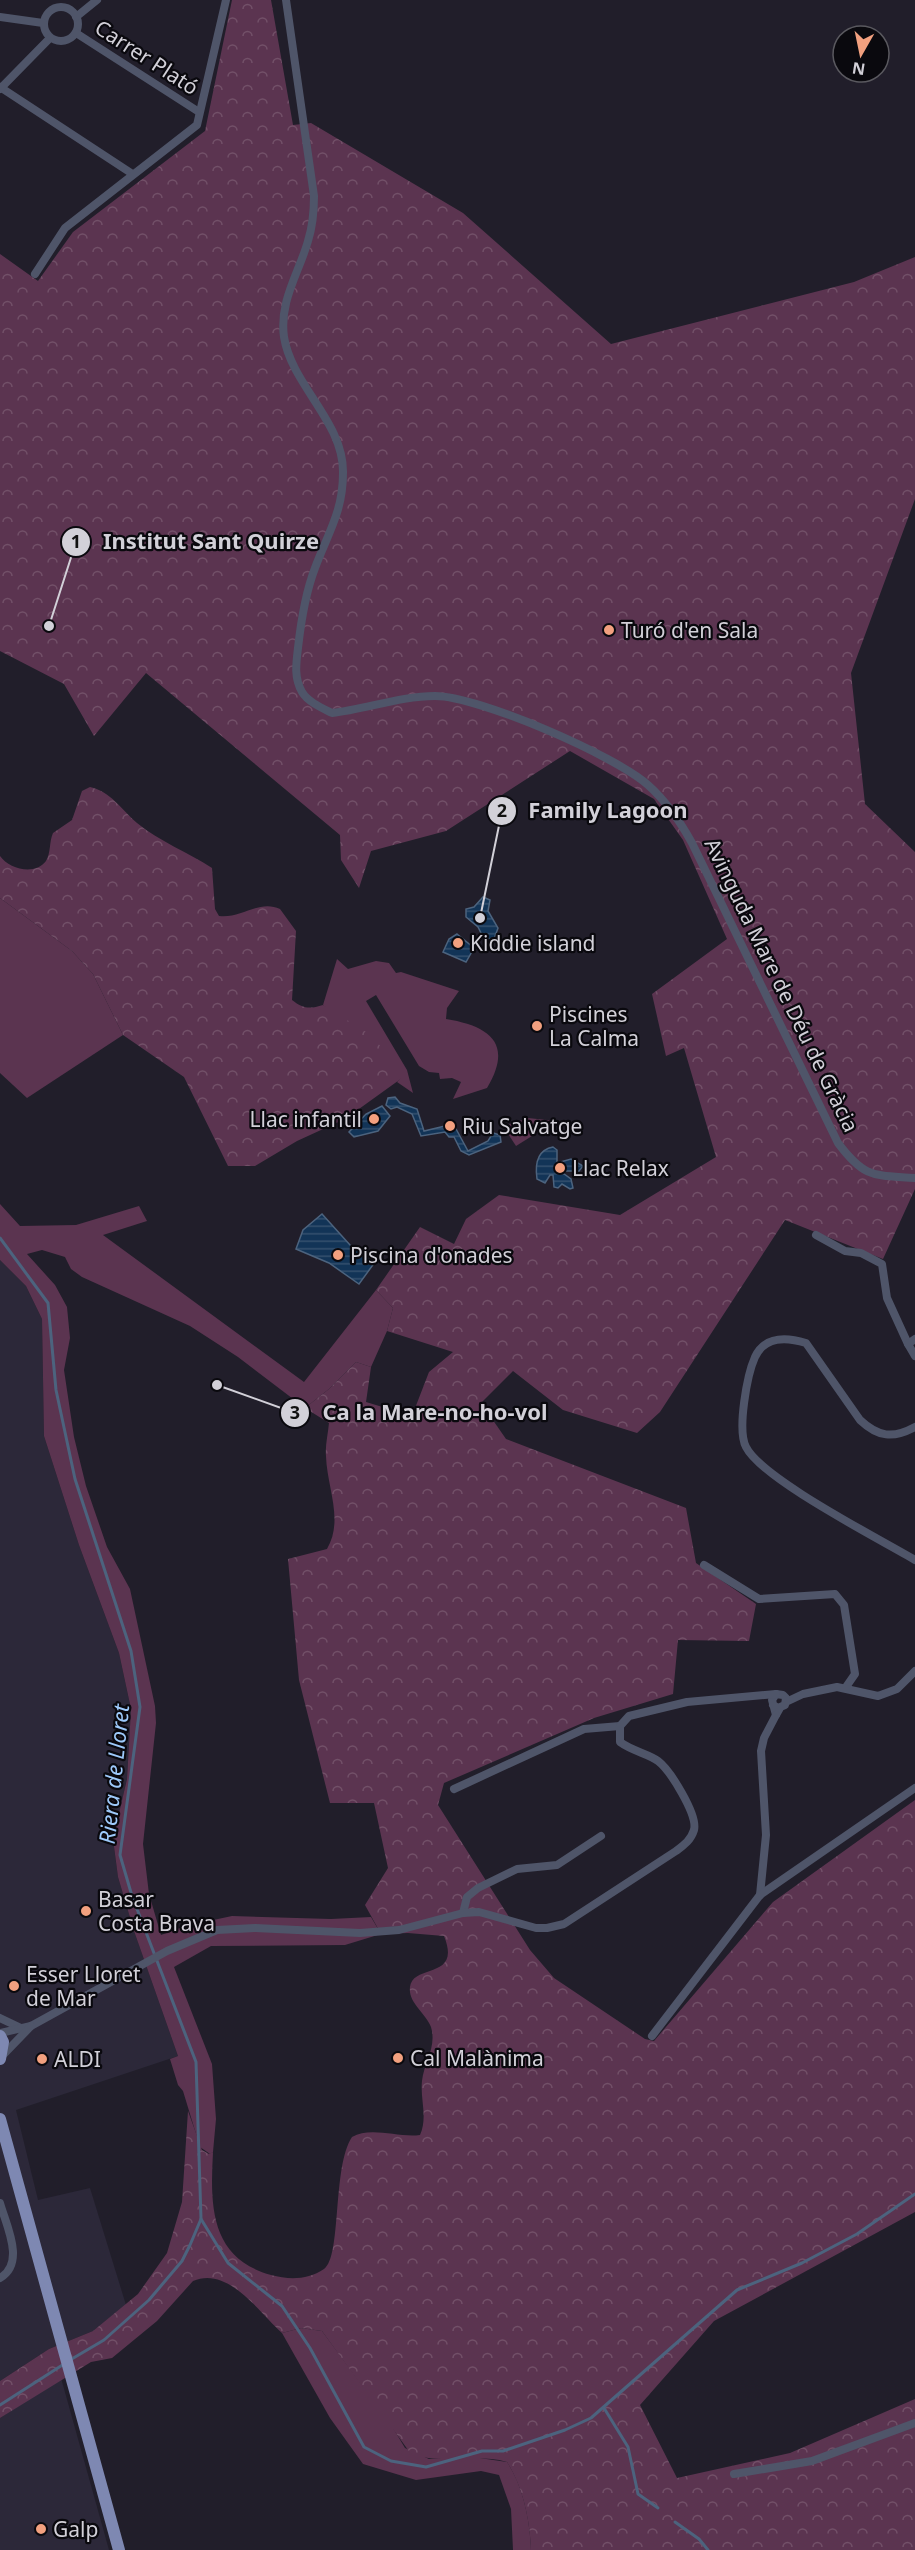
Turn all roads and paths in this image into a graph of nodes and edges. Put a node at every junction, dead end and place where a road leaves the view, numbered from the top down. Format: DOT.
graph roads {
  1 [pos="98,0"];
  2 [pos="226,0"];
  3 [pos="285,0"];
  4 [pos="53,4"];
  5 [pos="0,17"];
  6 [pos="76,17"];
  7 [pos="43,23"];
  8 [pos="76,33"];
  9 [pos="50,38"];
  10 [pos="1,88"];
  11 [pos="199,112"];
  12 [pos="131,173"];
  13 [pos="35,274"];
  14 [pos="915,1178"];
  15 [pos="816,1235"];
  16 [pos="912,1342"];
  17 [pos="915,1356"];
  18 [pos="915,1427"];
  19 [pos="915,1560"];
  20 [pos="704,1565"];
  21 [pos="915,1671"];
  22 [pos="846,1687"];
  23 [pos="778,1703"];
  24 [pos="620,1726"];
  25 [pos="915,1788"];
  26 [pos="454,1789"];
  27 [pos="601,1836"];
  28 [pos="760,1895"];
  29 [pos="463,1913"];
  30 [pos="0,2018"];
  31 [pos="31,2026"];
  32 [pos="21,2028"];
  33 [pos="0,2035"];
  34 [pos="652,2036"];
  35 [pos="1,2057"];
  36 [pos="0,2119"];
  37 [pos="0,2203"];
  38 [pos="0,2278"];
  39 [pos="915,2423"];
  40 [pos="734,2474"];
  41 [pos="119,2550"];
  1 -- 6 [label="street"];
  2 -- 11 [label="street"];
  3 -- 14 [label="street, Avinguda Mare de Déu de Gràcia"];
  4 -- 6 [label="street"];
  4 -- 7 [label="street"];
  5 -- 7 [label="street"];
  6 -- 8 [label="street"];
  7 -- 9 [label="street"];
  8 -- 9 [label="street"];
  8 -- 11 [label="street, Carrer Plató"];
  9 -- 10 [label="street"];
  10 -- 12 [label="street"];
  11 -- 12 [label="street"];
  12 -- 13 [label="street"];
  15 -- 16 [label="street"];
  16 -- 17 [label="street"];
  18 -- 19 [label="street"];
  20 -- 22 [label="street"];
  21 -- 22 [label="street"];
  22 -- 23 [label="street"];
  23 -- 24 [label="street"];
  23 -- 28 [label="street"];
  24 -- 26 [label="street"];
  24 -- 29 [label="street"];
  25 -- 28 [label="street"];
  27 -- 29 [label="street"];
  28 -- 34 [label="street"];
  29 -- 31 [label="street"];
  30 -- 32 [label="street"];
  31 -- 32 [label="street"];
  31 -- 35 [label="street"];
  32 -- 33 [label="street"];
  33 -- 35 [label="main road"];
  36 -- 41 [label="main road"];
  37 -- 38 [label="street"];
  39 -- 40 [label="street"];
}
